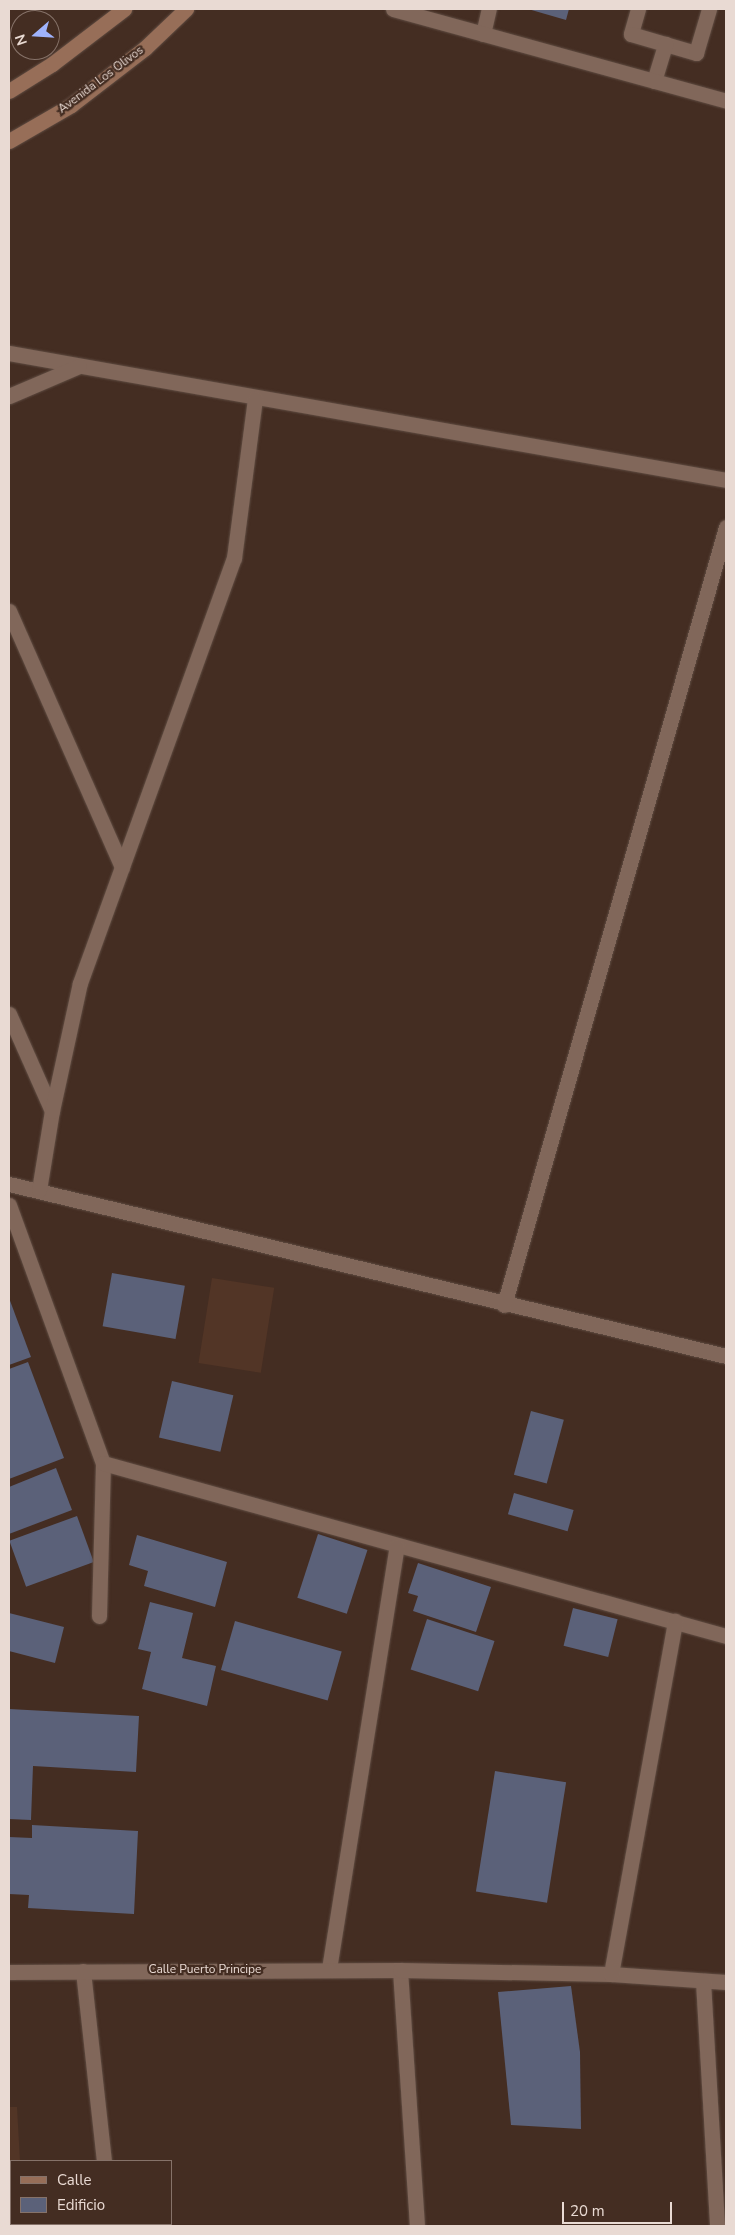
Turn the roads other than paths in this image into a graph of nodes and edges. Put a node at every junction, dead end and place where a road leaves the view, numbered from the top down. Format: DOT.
graph roads {
  1 [pos="124,9"];
  2 [pos="186,9"];
  3 [pos="393,9"];
  4 [pos="489,9"];
  5 [pos="638,9"];
  6 [pos="709,9"];
  7 [pos="483,34"];
  8 [pos="665,44"];
  9 [pos="654,81"];
  10 [pos="9,91"];
  11 [pos="726,101"];
  12 [pos="9,142"];
  13 [pos="9,354"];
  14 [pos="79,366"];
  15 [pos="9,396"];
  16 [pos="255,398"];
  17 [pos="726,480"];
  18 [pos="726,528"];
  19 [pos="9,611"];
  20 [pos="122,867"];
  21 [pos="9,1014"];
  22 [pos="52,1111"];
  23 [pos="9,1184"];
  24 [pos="39,1190"];
  25 [pos="9,1205"];
  26 [pos="504,1305"];
  27 [pos="726,1356"];
  28 [pos="103,1463"];
  29 [pos="397,1546"];
  30 [pos="99,1616"];
  31 [pos="675,1621"];
  32 [pos="726,1636"];
  33 [pos="329,1969"];
  34 [pos="400,1970"];
  35 [pos="84,1971"];
  36 [pos="9,1972"];
  37 [pos="611,1974"];
  38 [pos="703,1981"];
  39 [pos="726,1982"];
  40 [pos="104,2160"];
  41 [pos="417,2226"];
  42 [pos="717,2226"];
  1 -- 10 [label="street"];
  2 -- 12 [label="street, Avenida Los Olivos"];
  3 -- 7 [label="street"];
  4 -- 7 [label="street"];
  5 -- 8 [label="street"];
  6 -- 8 [label="street"];
  7 -- 9 [label="street"];
  8 -- 9 [label="street"];
  9 -- 11 [label="street"];
  13 -- 14 [label="street"];
  14 -- 15 [label="street"];
  14 -- 16 [label="street"];
  16 -- 17 [label="street"];
  16 -- 20 [label="street"];
  18 -- 26 [label="street"];
  19 -- 20 [label="street"];
  20 -- 22 [label="street"];
  21 -- 22 [label="street"];
  22 -- 24 [label="street"];
  23 -- 24 [label="street"];
  24 -- 26 [label="street"];
  25 -- 28 [label="street"];
  26 -- 27 [label="street"];
  28 -- 29 [label="street"];
  28 -- 30 [label="street"];
  29 -- 31 [label="street"];
  29 -- 33 [label="street"];
  31 -- 32 [label="street"];
  31 -- 37 [label="street"];
  33 -- 34 [label="street, Calle Puerto Principe"];
  33 -- 35 [label="street, Calle Puerto Principe"];
  34 -- 37 [label="street, Calle Puerto Principe"];
  34 -- 41 [label="street"];
  35 -- 36 [label="street, Calle Puerto Principe"];
  35 -- 40 [label="street"];
  37 -- 38 [label="street, Calle Puerto Principe"];
  38 -- 39 [label="street, Calle Puerto Principe"];
  38 -- 42 [label="street"];
}
